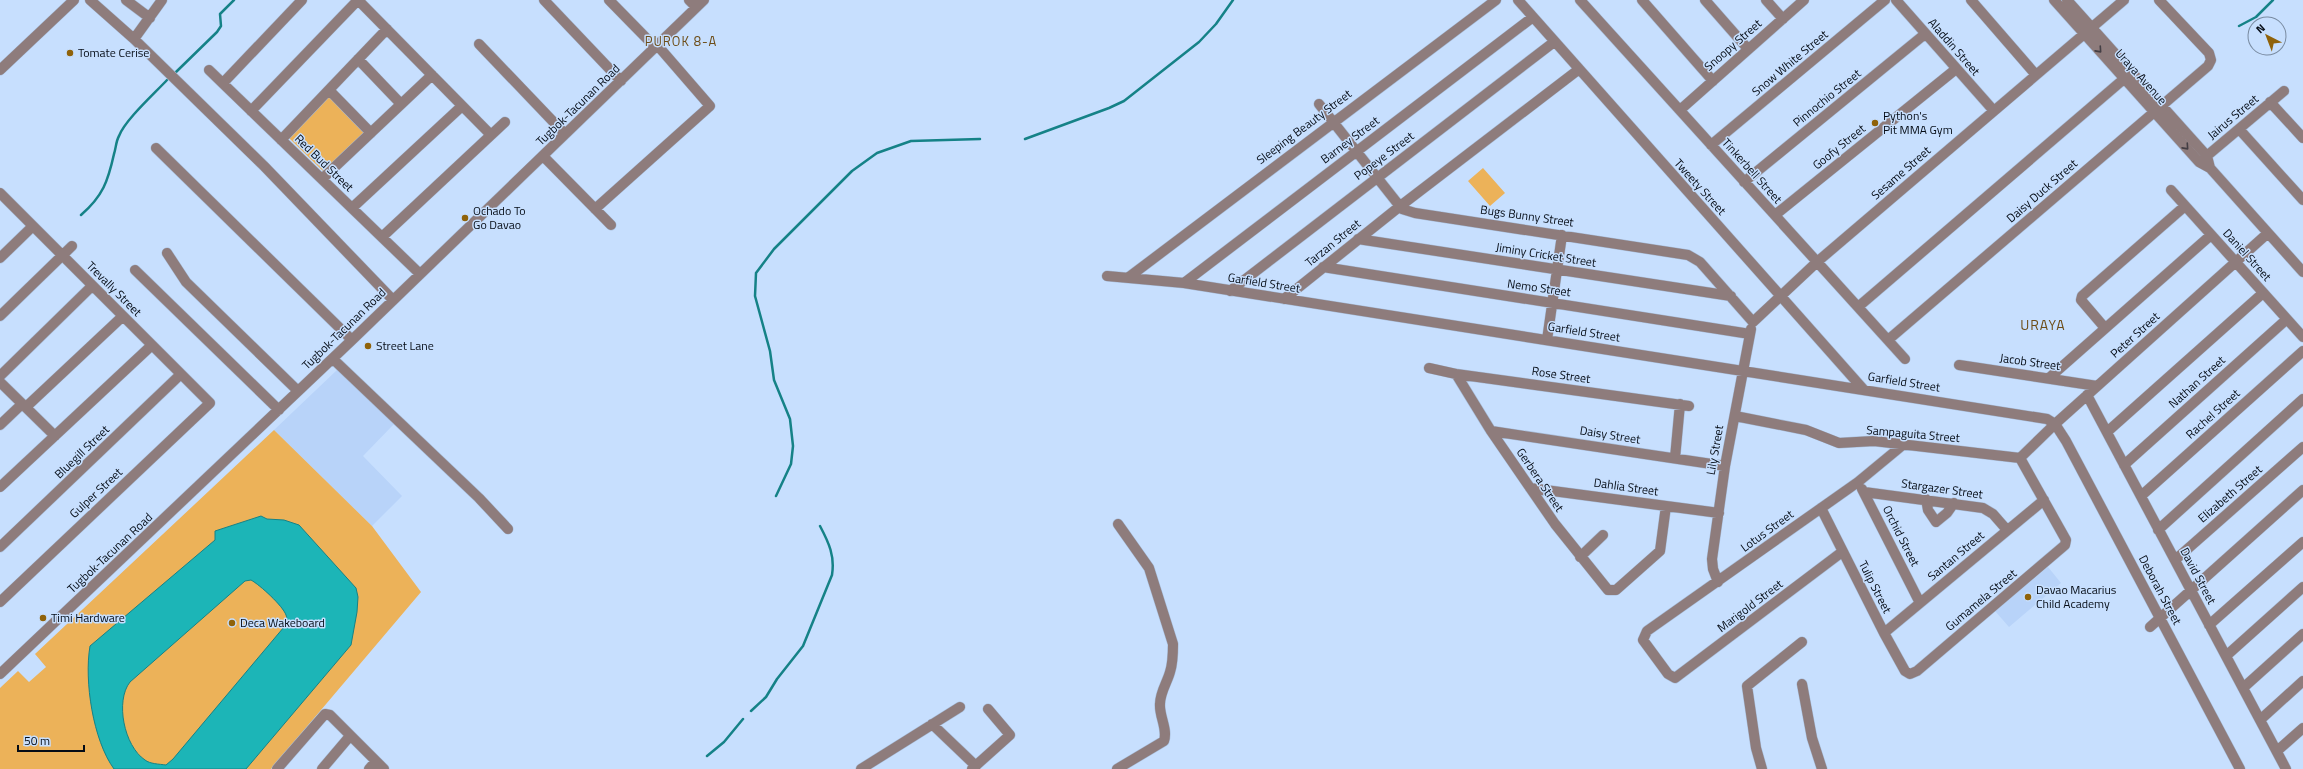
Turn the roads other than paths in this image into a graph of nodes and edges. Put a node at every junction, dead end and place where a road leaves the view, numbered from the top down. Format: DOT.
graph roads {
  1 [pos="74,0"];
  2 [pos="90,0"];
  3 [pos="126,0"];
  4 [pos="162,0"];
  5 [pos="302,0"];
  6 [pos="544,0"];
  7 [pos="609,0"];
  8 [pos="689,0"];
  9 [pos="1496,0"];
  10 [pos="1518,0"];
  11 [pos="1642,0"];
  12 [pos="1705,0"];
  13 [pos="1766,0"];
  14 [pos="1804,0"];
  15 [pos="1885,0"];
  16 [pos="1896,0"];
  17 [pos="1971,0"];
  18 [pos="2054,0"];
  19 [pos="2067,0"];
  20 [pos="2124,0"];
  21 [pos="2160,0"];
  22 [pos="1585,2"];
  23 [pos="700,4"];
  24 [pos="1532,17"];
  25 [pos="150,18"];
  26 [pos="1782,19"];
  27 [pos="387,29"];
  28 [pos="2088,30"];
  29 [pos="1925,34"];
  30 [pos="134,38"];
  31 [pos="1554,42"];
  32 [pos="479,44"];
  33 [pos="657,47"];
  34 [pos="1748,49"];
  35 [pos="358,59"];
  36 [pos="1956,69"];
  37 [pos="0,70"];
  38 [pos="209,70"];
  39 [pos="1578,70"];
  40 [pos="432,75"];
  41 [pos="2036,75"];
  42 [pos="2128,76"];
  43 [pos="621,81"];
  44 [pos="1713,81"];
  45 [pos="222,83"];
  46 [pos="329,90"];
  47 [pos="2284,91"];
  48 [pos="2270,102"];
  49 [pos="402,104"];
  50 [pos="1319,104"];
  51 [pos="462,106"];
  52 [pos="2158,109"];
  53 [pos="1680,110"];
  54 [pos="251,111"];
  55 [pos="1994,111"];
  56 [pos="505,122"];
  57 [pos="1333,122"];
  58 [pos="2239,128"];
  59 [pos="371,133"];
  60 [pos="566,134"];
  61 [pos="491,135"];
  62 [pos="2303,138"];
  63 [pos="281,140"];
  64 [pos="1712,145"];
  65 [pos="156,148"];
  66 [pos="1356,151"];
  67 [pos="543,156"];
  68 [pos="2203,159"];
  69 [pos="1376,178"];
  70 [pos="322,180"];
  71 [pos="1744,182"];
  72 [pos="2171,190"];
  73 [pos="1,198"];
  74 [pos="2303,200"];
  75 [pos="2185,206"];
  76 [pos="1398,207"];
  77 [pos="352,208"];
  78 [pos="595,209"];
  79 [pos="1775,215"];
  80 [pos="611,225"];
  81 [pos="33,226"];
  82 [pos="2268,233"];
  83 [pos="1562,235"];
  84 [pos="2211,235"];
  85 [pos="382,237"];
  86 [pos="1358,239"];
  87 [pos="72,246"];
  88 [pos="166,253"];
  89 [pos="62,256"];
  90 [pos="0,258"];
  91 [pos="1817,262"];
  92 [pos="2235,262"];
  93 [pos="1323,267"];
  94 [pos="135,270"];
  95 [pos="1558,270"];
  96 [pos="2303,272"];
  97 [pos="420,274"];
  98 [pos="1107,276"];
  99 [pos="1129,277"];
  100 [pos="1184,283"];
  101 [pos="92,286"];
  102 [pos="1230,290"];
  103 [pos="2263,293"];
  104 [pos="1731,296"];
  105 [pos="1780,296"];
  106 [pos="1284,299"];
  107 [pos="393,300"];
  108 [pos="1553,303"];
  109 [pos="1858,307"];
  110 [pos="0,316"];
  111 [pos="123,316"];
  112 [pos="2287,320"];
  113 [pos="1753,322"];
  114 [pos="2106,328"];
  115 [pos="1750,334"];
  116 [pos="2303,337"];
  117 [pos="352,340"];
  118 [pos="1548,340"];
  119 [pos="1888,340"];
  120 [pos="152,345"];
  121 [pos="2303,351"];
  122 [pos="332,358"];
  123 [pos="1905,359"];
  124 [pos="1959,365"];
  125 [pos="1430,368"];
  126 [pos="1743,370"];
  127 [pos="181,374"];
  128 [pos="1456,374"];
  129 [pos="0,376"];
  130 [pos="2050,378"];
  131 [pos="0,382"];
  132 [pos="2097,386"];
  133 [pos="1864,390"];
  134 [pos="298,392"];
  135 [pos="2087,395"];
  136 [pos="2303,399"];
  137 [pos="210,403"];
  138 [pos="24,405"];
  139 [pos="279,410"];
  140 [pos="1735,416"];
  141 [pos="2055,424"];
  142 [pos="0,425"];
  143 [pos="1491,431"];
  144 [pos="2107,432"];
  145 [pos="55,436"];
  146 [pos="1904,444"];
  147 [pos="2303,447"];
  148 [pos="1675,458"];
  149 [pos="2020,458"];
  150 [pos="2124,465"];
  151 [pos="1725,466"];
  152 [pos="1858,482"];
  153 [pos="0,487"];
  154 [pos="1530,488"];
  155 [pos="2303,490"];
  156 [pos="1864,492"];
  157 [pos="2140,496"];
  158 [pos="1926,499"];
  159 [pos="2044,500"];
  160 [pos="1954,503"];
  161 [pos="1666,506"];
  162 [pos="1821,508"];
  163 [pos="1719,513"];
  164 [pos="1936,522"];
  165 [pos="1118,524"];
  166 [pos="508,529"];
  167 [pos="2007,530"];
  168 [pos="2158,530"];
  169 [pos="1934,532"];
  170 [pos="1603,535"];
  171 [pos="2303,542"];
  172 [pos="0,547"];
  173 [pos="1842,552"];
  174 [pos="1580,557"];
  175 [pos="2175,560"];
  176 [pos="1718,582"];
  177 [pos="2303,587"];
  178 [pos="2191,590"];
  179 [pos="0,602"];
  180 [pos="1920,603"];
  181 [pos="2160,618"];
  182 [pos="2210,625"];
  183 [pos="2150,626"];
  184 [pos="1884,633"];
  185 [pos="2303,634"];
  186 [pos="1643,637"];
  187 [pos="1802,642"];
  188 [pos="2226,656"];
  189 [pos="0,674"];
  190 [pos="1910,674"];
  191 [pos="2303,681"];
  192 [pos="1802,684"];
  193 [pos="2243,688"];
  194 [pos="960,707"];
  195 [pos="988,709"];
  196 [pos="2260,720"];
  197 [pos="932,724"];
  198 [pos="2303,728"];
  199 [pos="350,736"];
  200 [pos="2276,751"];
  201 [pos="373,765"];
  202 [pos="974,767"];
  203 [pos="863,768"];
  204 [pos="276,769"];
  205 [pos="322,769"];
  206 [pos="384,769"];
  207 [pos="1117,769"];
  208 [pos="1762,769"];
  209 [pos="1822,769"];
  210 [pos="2240,769"];
  211 [pos="2286,769"];
  1 -- 37 [label="street"];
  2 -- 30 [label="street"];
  3 -- 25 [label="street"];
  4 -- 25 [label="street"];
  5 -- 45 [label="street"];
  6 -- 43 [label="street"];
  7 -- 33 [label="street"];
  8 -- 23 [label="street"];
  9 -- 57 [label="street, Sleeping Beauty Street"];
  10 -- 24 [label="street, Tweety Street"];
  11 -- 44 [label="street"];
  12 -- 34 [label="street"];
  13 -- 26 [label="street"];
  14 -- 26 [label="street, Snoopy Street"];
  15 -- 64 [label="street, Snow White Street"];
  16 -- 29 [label="street, Aladdin Street"];
  17 -- 41 [label="street"];
  18 -- 28 [label="street, Uraya Avenue"];
  19 -- 28 [label="street, Uraya Avenue"];
  20 -- 28 [label="street, Sesame Street"];
  21 -- 52 [label="street, Daisy Duck Street"];
  22 -- 53 [label="street, Tinkerbell Street"];
  23 -- 33 [label="street, Tugbok-Tacunan Road"];
  24 -- 31 [label="street, Tweety Street"];
  24 -- 66 [label="street, Barney Street"];
  25 -- 30 [label="street"];
  26 -- 34 [label="street, Snoopy Street"];
  27 -- 35 [label="street"];
  27 -- 40 [label="street"];
  27 -- 54 [label="street"];
  28 -- 41 [label="street, Sesame Street"];
  28 -- 42 [label="street, Uraya Avenue"];
  29 -- 36 [label="street, Aladdin Street"];
  29 -- 71 [label="street, Pinnochio Street"];
  30 -- 107 [label="street"];
  31 -- 39 [label="street, Tweety Street"];
  31 -- 69 [label="street, Popeye Street"];
  32 -- 60 [label="street"];
  33 -- 43 [label="street, Tugbok-Tacunan Road"];
  33 -- 78 [label="street"];
  34 -- 44 [label="street, Snoopy Street"];
  35 -- 46 [label="street"];
  35 -- 49 [label="street"];
  36 -- 55 [label="street, Aladdin Street"];
  36 -- 79 [label="street, Goofy Street"];
  38 -- 45 [label="street, Red Bud Street"];
  39 -- 76 [label="street"];
  39 -- 105 [label="street, Tweety Street"];
  40 -- 49 [label="street"];
  40 -- 51 [label="street"];
  41 -- 55 [label="street, Sesame Street"];
  42 -- 52 [label="street, Uraya Avenue"];
  42 -- 109 [label="street"];
  43 -- 60 [label="street, Tugbok-Tacunan Road"];
  44 -- 53 [label="street, Snoopy Street"];
  45 -- 54 [label="street, Red Bud Street"];
  46 -- 59 [label="street"];
  46 -- 63 [label="street"];
  47 -- 48 [label="street, Jairus Street"];
  48 -- 58 [label="street, Jairus Street"];
  48 -- 62 [label="street"];
  49 -- 59 [label="street"];
  50 -- 57 [label="street"];
  51 -- 61 [label="street"];
  51 -- 77 [label="street"];
  52 -- 68 [label="street, Uraya Avenue"];
  52 -- 119 [label="street, Daisy Duck Street"];
  53 -- 64 [label="street, Tinkerbell Street"];
  54 -- 63 [label="street, Red Bud Street"];
  55 -- 91 [label="street, Sesame Street"];
  56 -- 61 [label="street"];
  57 -- 66 [label="street"];
  57 -- 99 [label="street, Sleeping Beauty Street"];
  58 -- 68 [label="street, Jairus Street"];
  58 -- 74 [label="street"];
  59 -- 70 [label="street"];
  60 -- 67 [label="street, Tugbok-Tacunan Road"];
  61 -- 85 [label="street"];
  63 -- 70 [label="street, Red Bud Street"];
  64 -- 71 [label="street, Tinkerbell Street"];
  65 -- 117 [label="street"];
  66 -- 69 [label="street"];
  66 -- 100 [label="street, Barney Street"];
  67 -- 78 [label="street"];
  67 -- 97 [label="street, Tugbok-Tacunan Road"];
  68 -- 82 [label="street, Uraya Avenue"];
  69 -- 76 [label="street"];
  69 -- 102 [label="street, Popeye Street"];
  70 -- 77 [label="street, Red Bud Street"];
  71 -- 79 [label="street, Tinkerbell Street"];
  72 -- 75 [label="street, Daniel Street"];
  73 -- 81 [label="street, Trevally Street"];
  75 -- 84 [label="street, Daniel Street"];
  75 -- 114 [label="street"];
  76 -- 83 [label="street, Bugs Bunny Street"];
  76 -- 86 [label="street, Tarzan Street"];
  77 -- 85 [label="street, Red Bud Street"];
  78 -- 80 [label="street"];
  79 -- 91 [label="street, Tinkerbell Street"];
  81 -- 89 [label="street, Trevally Street"];
  81 -- 90 [label="street"];
  82 -- 92 [label="street, Peter Street"];
  82 -- 96 [label="street, Uraya Avenue"];
  83 -- 95 [label="street"];
  83 -- 104 [label="street, Bugs Bunny Street"];
  84 -- 92 [label="street, Daniel Street"];
  84 -- 114 [label="street"];
  85 -- 97 [label="street, Red Bud Street"];
  86 -- 93 [label="street, Tarzan Street"];
  86 -- 95 [label="street, Jiminy Cricket Street"];
  87 -- 89 [label="street"];
  88 -- 134 [label="street"];
  89 -- 101 [label="street, Trevally Street"];
  89 -- 110 [label="street"];
  91 -- 105 [label="street, Sesame Street"];
  91 -- 109 [label="street, Tinkerbell Street"];
  92 -- 103 [label="street, Daniel Street"];
  92 -- 132 [label="street, Peter Street"];
  93 -- 106 [label="street, Tarzan Street"];
  93 -- 108 [label="street, Nemo Street"];
  94 -- 139 [label="street"];
  95 -- 104 [label="street, Jiminy Cricket Street"];
  95 -- 108 [label="street"];
  97 -- 107 [label="street, Tugbok-Tacunan Road"];
  98 -- 99 [label="street, Garfield Street"];
  99 -- 100 [label="street, Garfield Street"];
  100 -- 102 [label="street, Garfield Street"];
  101 -- 111 [label="street, Trevally Street"];
  101 -- 129 [label="street"];
  102 -- 106 [label="street, Garfield Street"];
  103 -- 112 [label="street, Daniel Street"];
  103 -- 144 [label="street"];
  104 -- 113 [label="street, Bugs Bunny Street"];
  105 -- 113 [label="street, Sesame Street"];
  105 -- 133 [label="street, Tweety Street"];
  106 -- 118 [label="street, Garfield Street"];
  107 -- 117 [label="street, Tugbok-Tacunan Road"];
  108 -- 115 [label="street, Nemo Street"];
  108 -- 118 [label="street"];
  109 -- 119 [label="street, Tinkerbell Street"];
  111 -- 120 [label="street, Trevally Street"];
  111 -- 138 [label="street"];
  112 -- 116 [label="street, Daniel Street"];
  112 -- 150 [label="street, Nathan Street"];
  113 -- 115 [label="street, Lily Street"];
  114 -- 130 [label="street"];
  115 -- 126 [label="street, Lily Street"];
  117 -- 122 [label="street, Tugbok-Tacunan Road"];
  118 -- 126 [label="street, Garfield Street"];
  119 -- 123 [label="street, Tinkerbell Street"];
  120 -- 127 [label="street, Trevally Street"];
  120 -- 145 [label="street"];
  121 -- 157 [label="street, Rachel Street"];
  122 -- 134 [label="street, Tugbok-Tacunan Road"];
  122 -- 166 [label="street"];
  124 -- 130 [label="street, Jacob Street"];
  125 -- 128 [label="street, Rose Street"];
  126 -- 133 [label="street, Garfield Street"];
  126 -- 140 [label="street, Lily Street"];
  127 -- 137 [label="street, Trevally Street"];
  127 -- 172 [label="street, Bluegill Street"];
  128 -- 143 [label="street, Gerbera Street"];
  128 -- 148 [label="street, Rose Street"];
  130 -- 132 [label="street, Jacob Street"];
  131 -- 138 [label="street"];
  132 -- 135 [label="street, Peter Street"];
  133 -- 141 [label="street, Garfield Street"];
  134 -- 139 [label="street, Tugbok-Tacunan Road"];
  135 -- 141 [label="street, Peter Street"];
  135 -- 144 [label="street, David Street"];
  136 -- 168 [label="street"];
  137 -- 179 [label="street, Gulper Street"];
  138 -- 142 [label="street"];
  138 -- 145 [label="street"];
  139 -- 189 [label="street, Tugbok-Tacunan Road"];
  140 -- 146 [label="street, Sampaguita Street"];
  140 -- 151 [label="street, Lily Street"];
  141 -- 149 [label="street, Peter Street"];
  141 -- 181 [label="street, Deborah Street"];
  143 -- 148 [label="street, Daisy Street"];
  143 -- 154 [label="street, Gerbera Street"];
  144 -- 150 [label="street, David Street"];
  145 -- 153 [label="street"];
  146 -- 149 [label="street, Sampaguita Street"];
  146 -- 152 [label="street, Lotus Street"];
  147 -- 175 [label="street, Elizabeth Street"];
  148 -- 151 [label="street, Daisy Street"];
  149 -- 159 [label="street"];
  150 -- 157 [label="street, David Street"];
  151 -- 163 [label="street, Lily Street"];
  152 -- 156 [label="street, Orchid Street"];
  152 -- 162 [label="street, Lotus Street"];
  154 -- 161 [label="street, Dahlia Street"];
  154 -- 174 [label="street, Gerbera Street"];
  155 -- 178 [label="street"];
  156 -- 158 [label="street, Stargazer Street"];
  156 -- 180 [label="street, Orchid Street"];
  157 -- 168 [label="street, David Street"];
  158 -- 160 [label="street, Stargazer Street"];
  158 -- 164 [label="street"];
  159 -- 167 [label="street, Santan Street"];
  159 -- 190 [label="street, Gumamela Street"];
  160 -- 164 [label="street"];
  160 -- 167 [label="street, Stargazer Street"];
  161 -- 163 [label="street, Dahlia Street"];
  161 -- 174 [label="street, Gerbera Street"];
  162 -- 173 [label="street, Tulip Street"];
  162 -- 176 [label="street, Lotus Street"];
  163 -- 176 [label="street, Lily Street"];
  164 -- 169 [label="street"];
  165 -- 207 [label="street"];
  167 -- 180 [label="street, Santan Street"];
  168 -- 175 [label="street, David Street"];
  170 -- 174 [label="street"];
  171 -- 182 [label="street"];
  173 -- 184 [label="street, Tulip Street"];
  173 -- 186 [label="street, Marigold Street"];
  175 -- 178 [label="street, David Street"];
  176 -- 186 [label="street, Lotus Street"];
  177 -- 188 [label="street"];
  178 -- 181 [label="street"];
  178 -- 182 [label="street, David Street"];
  180 -- 184 [label="street, Santan Street"];
  181 -- 183 [label="street"];
  181 -- 210 [label="street, Deborah Street"];
  182 -- 188 [label="street, David Street"];
  184 -- 190 [label="street, Tulip Street"];
  185 -- 193 [label="street"];
  187 -- 208 [label="street"];
  188 -- 193 [label="street, David Street"];
  191 -- 196 [label="street"];
  192 -- 209 [label="street"];
  193 -- 196 [label="street, David Street"];
  194 -- 197 [label="street"];
  195 -- 202 [label="street"];
  196 -- 200 [label="street, David Street"];
  197 -- 202 [label="street"];
  197 -- 203 [label="street"];
  198 -- 200 [label="street"];
  199 -- 201 [label="street"];
  199 -- 204 [label="street"];
  199 -- 205 [label="street"];
  200 -- 211 [label="street, David Street"];
  201 -- 206 [label="street"];
}
